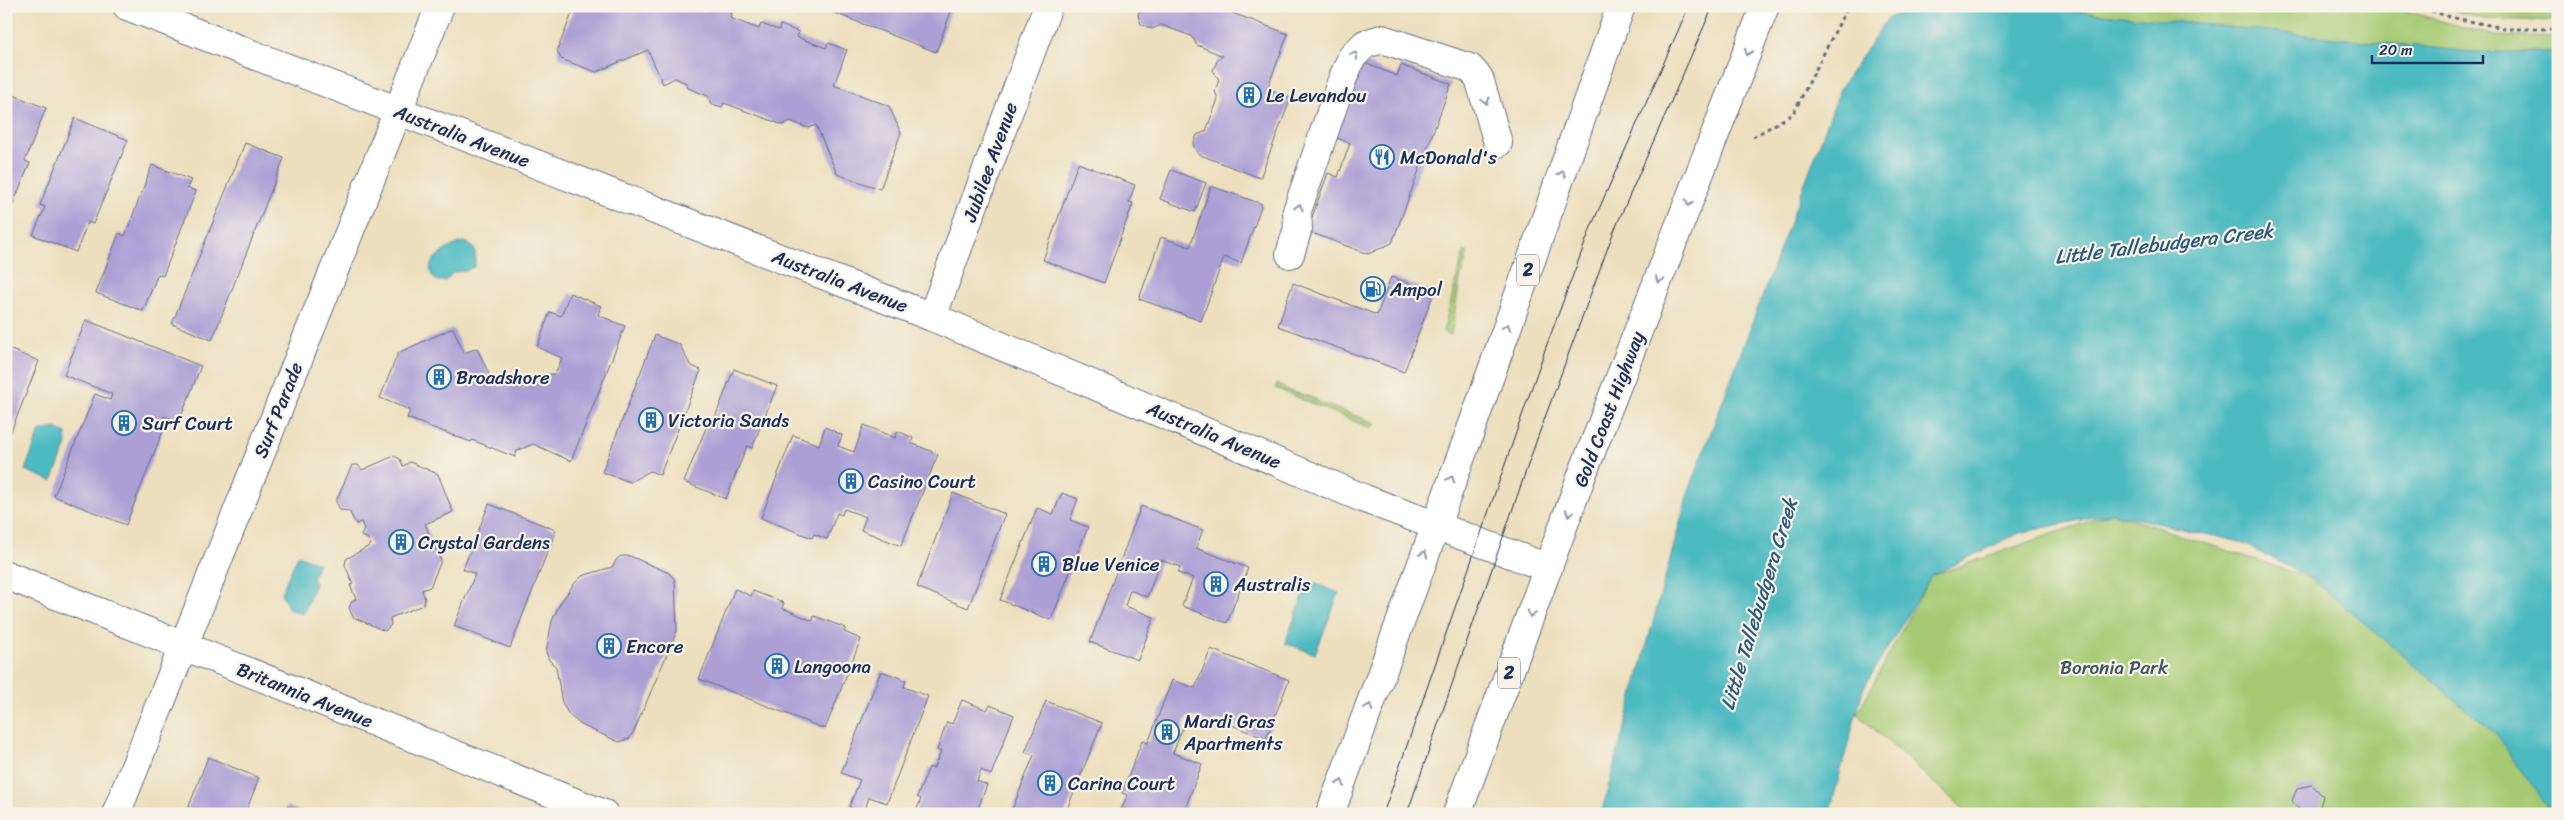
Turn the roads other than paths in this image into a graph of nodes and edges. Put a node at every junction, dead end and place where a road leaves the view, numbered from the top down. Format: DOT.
graph roads {
  1 [pos="128,6"];
  2 [pos="440,6"];
  3 [pos="1048,6"];
  4 [pos="1621,6"];
  5 [pos="1765,6"];
  6 [pos="399,111"];
  7 [pos="1498,143"];
  8 [pos="1290,254"];
  9 [pos="932,317"];
  10 [pos="1434,525"];
  11 [pos="1548,568"];
  12 [pos="6,575"];
  13 [pos="183,645"];
  14 [pos="116,814"];
  15 [pos="604,814"];
  16 [pos="1330,814"];
  17 [pos="1458,814"];
  1 -- 6 [label="main road, Australia Avenue"];
  2 -- 6 [label="main road, Surf Parade"];
  3 -- 9 [label="main road, Jubilee Avenue"];
  10 -- 4 [label="main road, 2, one-way"];
  5 -- 11 [label="main road, Gold Coast Highway / 2, one-way"];
  6 -- 9 [label="main road, Australia Avenue"];
  6 -- 13 [label="main road, Surf Parade"];
  8 -- 7 [label="main road, one-way"];
  9 -- 10 [label="main road, Australia Avenue"];
  10 -- 11 [label="main road, Australia Avenue"];
  16 -- 10 [label="main road, 2, one-way"];
  11 -- 17 [label="main road, Gold Coast Highway / 2, one-way"];
  12 -- 13 [label="main road, Britannia Avenue"];
  13 -- 14 [label="main road, Surf Parade"];
  13 -- 15 [label="main road, Britannia Avenue"];
}
